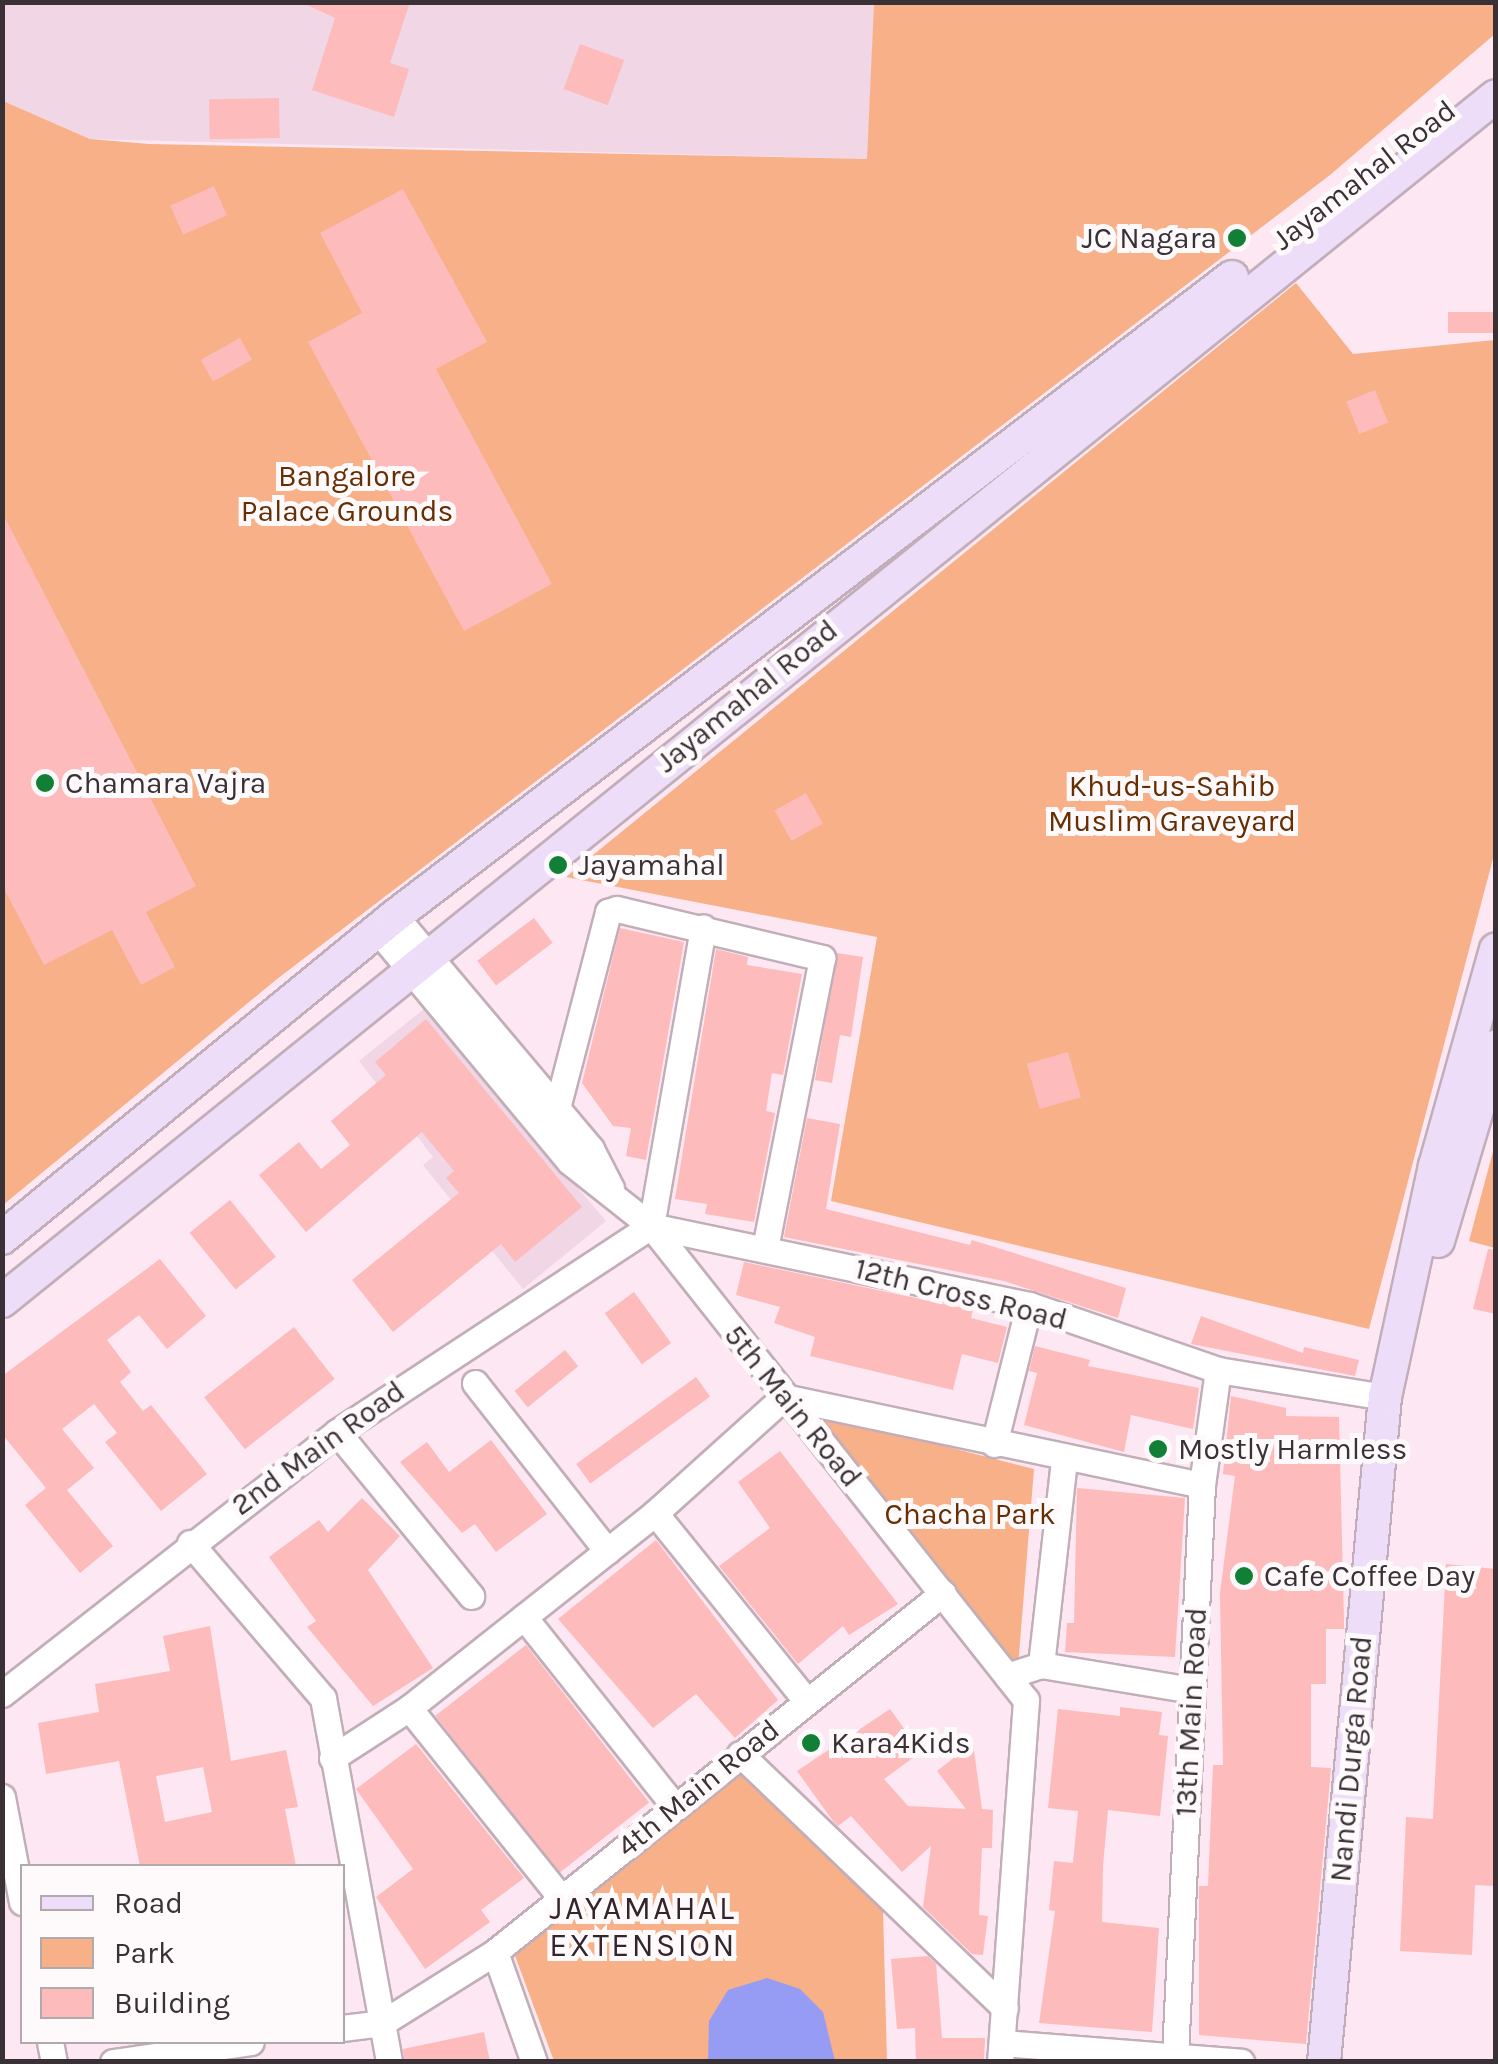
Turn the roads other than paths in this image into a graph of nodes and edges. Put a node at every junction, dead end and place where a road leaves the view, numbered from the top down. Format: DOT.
graph roads {
  1 [pos="1496,71"];
  2 [pos="1496,96"];
  3 [pos="386,924"];
  4 [pos="703,928"];
  5 [pos="1496,949"];
  6 [pos="419,963"];
  7 [pos="1496,1046"];
  8 [pos="557,1108"];
  9 [pos="611,1188"];
  10 [pos="651,1226"];
  11 [pos="2,1238"];
  12 [pos="765,1249"];
  13 [pos="2,1301"];
  14 [pos="1029,1304"];
  15 [pos="1218,1370"];
  16 [pos="475,1383"];
  17 [pos="784,1397"];
  18 [pos="1385,1397"];
  19 [pos="337,1432"];
  20 [pos="994,1444"];
  21 [pos="1064,1460"];
  22 [pos="1202,1485"];
  23 [pos="656,1513"];
  24 [pos="190,1543"];
  25 [pos="607,1551"];
  26 [pos="944,1593"];
  27 [pos="471,1596"];
  28 [pos="524,1617"];
  29 [pos="1041,1665"];
  30 [pos="1007,1676"];
  31 [pos="1192,1690"];
  32 [pos="2,1694"];
  33 [pos="806,1700"];
  34 [pos="409,1708"];
  35 [pos="740,1754"];
  36 [pos="332,1758"];
  37 [pos="2,1797"];
  38 [pos="675,1807"];
  39 [pos="345,1864"];
  40 [pos="347,1881"];
  41 [pos="20,1892"];
  42 [pos="562,1900"];
  43 [pos="495,1952"];
  44 [pos="1005,2008"];
  45 [pos="382,2022"];
  46 [pos="345,2028"];
  47 [pos="237,2044"];
  48 [pos="1001,2052"];
  49 [pos="1175,2055"];
  50 [pos="112,2062"];
  51 [pos="389,2062"];
  52 [pos="534,2062"];
  53 [pos="1241,2062"];
  54 [pos="1324,2062"];
  1 -- 3 [label="main road, Jayamahal Road"];
  2 -- 6 [label="main road, Jayamahal Road"];
  3 -- 6 [label="street"];
  3 -- 11 [label="main road, Jayamahal Road"];
  4 -- 8 [label="street"];
  4 -- 10 [label="street"];
  4 -- 12 [label="street"];
  5 -- 18 [label="main road, Nandi Durga Road"];
  6 -- 8 [label="street, 5th Main Road"];
  6 -- 9 [label="street, 5th Main Road"];
  6 -- 13 [label="main road, Jayamahal Road"];
  7 -- 18 [label="main road, Nandi Durga Road"];
  8 -- 9 [label="street, 5th Main Road"];
  9 -- 10 [label="street, 5th Main Road"];
  10 -- 12 [label="street, 12th Cross Road"];
  10 -- 17 [label="street, 5th Main Road"];
  10 -- 19 [label="street, 2nd Main Road"];
  12 -- 14 [label="street, 12th Cross Road"];
  14 -- 15 [label="street, 12th Cross Road"];
  14 -- 20 [label="street"];
  15 -- 18 [label="street, 12th Cross Road"];
  15 -- 22 [label="street, 13th Main Road"];
  16 -- 25 [label="street"];
  17 -- 20 [label="street"];
  17 -- 23 [label="street"];
  17 -- 26 [label="street, 5th Main Road"];
  18 -- 54 [label="main road, Nandi Durga Road"];
  19 -- 24 [label="street, 2nd Main Road"];
  19 -- 27 [label="street"];
  20 -- 21 [label="street"];
  21 -- 22 [label="street"];
  21 -- 29 [label="street"];
  22 -- 31 [label="street, 13th Main Road"];
  23 -- 25 [label="street"];
  23 -- 33 [label="street"];
  24 -- 32 [label="street, 2nd Main Road"];
  24 -- 36 [label="street"];
  25 -- 28 [label="street"];
  26 -- 30 [label="street, 5th Main Road"];
  26 -- 33 [label="street, 4th Main Road"];
  28 -- 34 [label="street"];
  28 -- 38 [label="street"];
  29 -- 30 [label="street"];
  29 -- 31 [label="street"];
  30 -- 44 [label="street, 5th Main Road"];
  31 -- 49 [label="street, 13th Main Road"];
  33 -- 35 [label="street, 4th Main Road"];
  34 -- 36 [label="street"];
  34 -- 42 [label="street"];
  35 -- 38 [label="street, 4th Main Road"];
  35 -- 44 [label="street"];
  36 -- 39 [label="street"];
  37 -- 41 [label="street"];
  38 -- 42 [label="street, 4th Main Road"];
  40 -- 45 [label="street"];
  42 -- 43 [label="street, 4th Main Road"];
  43 -- 45 [label="street, 4th Main Road"];
  43 -- 52 [label="street"];
  44 -- 48 [label="street, 5th Main Road"];
  45 -- 46 [label="street, 4th Main Road"];
  45 -- 51 [label="street"];
  47 -- 50 [label="street"];
  48 -- 49 [label="street"];
  49 -- 53 [label="street"];
}
